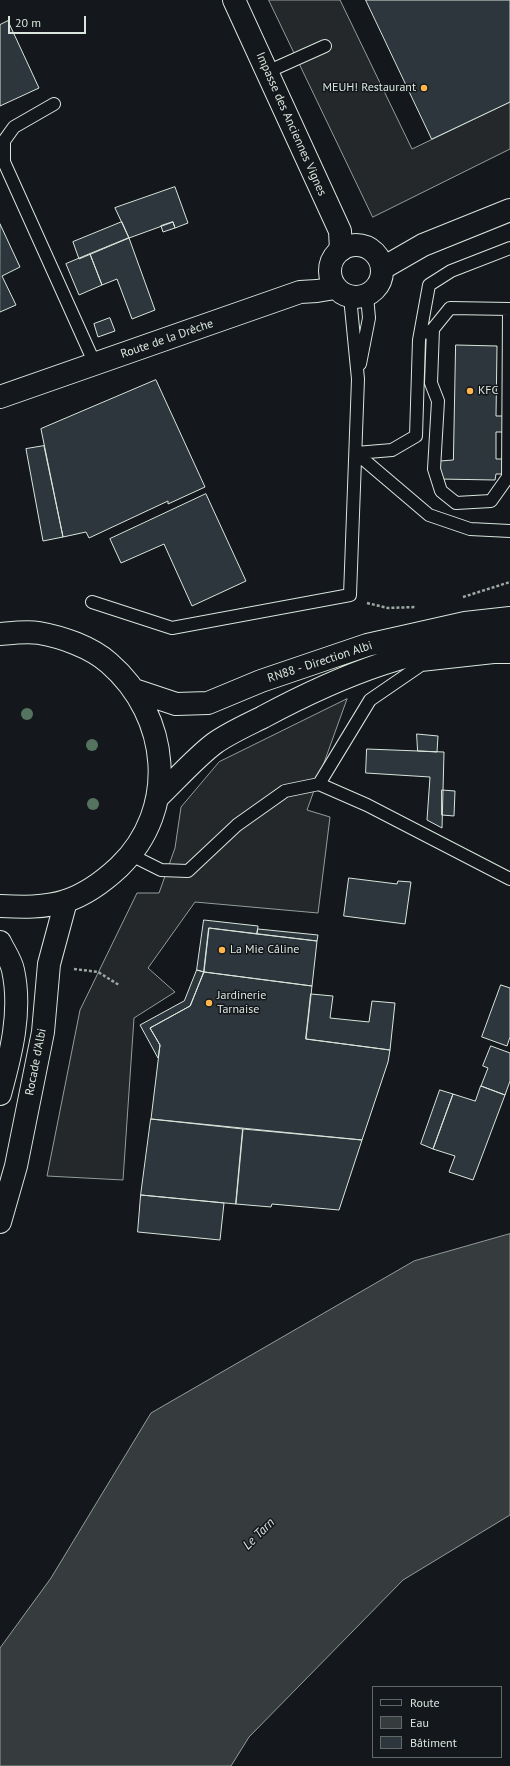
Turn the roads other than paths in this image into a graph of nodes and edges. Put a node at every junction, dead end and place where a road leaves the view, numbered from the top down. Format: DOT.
graph roads {
  1 [pos="234,0"];
  2 [pos="326,46"];
  3 [pos="267,72"];
  4 [pos="54,104"];
  5 [pos="510,210"];
  6 [pos="510,248"];
  7 [pos="341,250"];
  8 [pos="380,262"];
  9 [pos="350,294"];
  10 [pos="510,309"];
  11 [pos="434,329"];
  12 [pos="419,340"];
  13 [pos="95,364"];
  14 [pos="358,379"];
  15 [pos="0,398"];
  16 [pos="356,453"];
  17 [pos="510,531"];
  18 [pos="92,602"];
  19 [pos="510,618"];
  20 [pos="0,634"];
  21 [pos="510,640"];
  22 [pos="510,657"];
  23 [pos="134,690"];
  24 [pos="319,784"];
  25 [pos="158,798"];
  26 [pos="131,855"];
  27 [pos="510,879"];
  28 [pos="66,901"];
  29 [pos="0,906"];
  30 [pos="0,942"];
  31 [pos="0,1094"];
  32 [pos="0,1222"];
  1 -- 3 [label="main road, Impasse des Anciennes Vignes"];
  2 -- 3 [label="lane"];
  3 -- 7 [label="main road, Impasse des Anciennes Vignes"];
  4 -- 13 [label="lane"];
  5 -- 8 [label="main road"];
  6 -- 12 [label="lane"];
  7 -- 8 [label="main road"];
  7 -- 9 [label="main road"];
  8 -- 9 [label="main road"];
  9 -- 13 [label="main road, Route de la Drêche"];
  9 -- 14 [label="lane"];
  9 -- 14 [label="lane"];
  10 -- 11 [label="lane"];
  10 -- 11 [label="lane"];
  11 -- 12 [label="lane"];
  12 -- 16 [label="lane"];
  13 -- 15 [label="main road, Route de la Drêche"];
  14 -- 16 [label="lane"];
  16 -- 17 [label="lane"];
  16 -- 18 [label="lane"];
  19 -- 23 [label="main road, RN88 - Direction Albi"];
  20 -- 23 [label="main road"];
  21 -- 25 [label="main road"];
  22 -- 24 [label="lane"];
  23 -- 25 [label="main road"];
  24 -- 26 [label="lane"];
  24 -- 27 [label="lane"];
  25 -- 26 [label="main road"];
  26 -- 28 [label="main road"];
  28 -- 29 [label="main road"];
  28 -- 32 [label="main road, Rocade d'Albi"];
  30 -- 31 [label="main road"];
}
